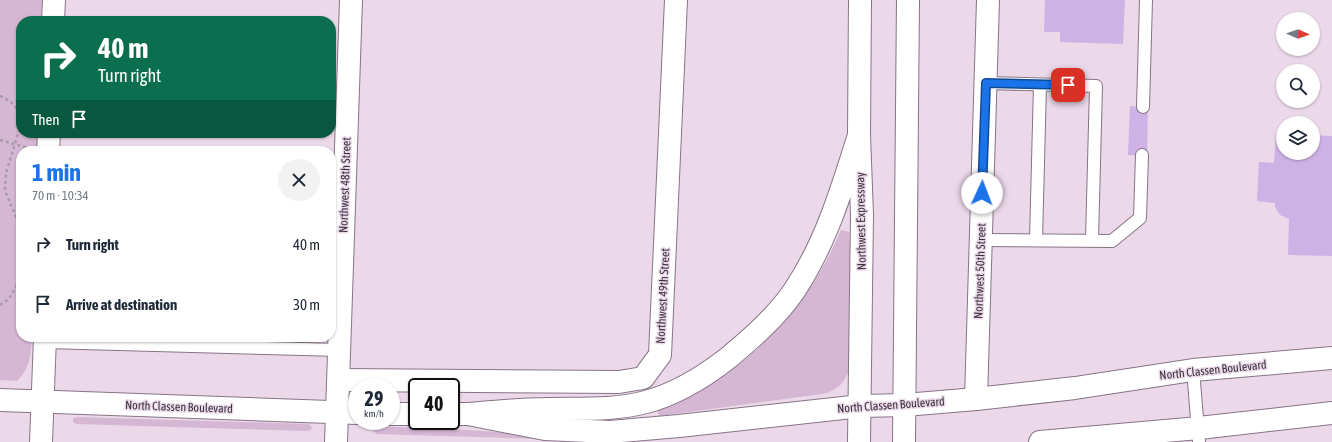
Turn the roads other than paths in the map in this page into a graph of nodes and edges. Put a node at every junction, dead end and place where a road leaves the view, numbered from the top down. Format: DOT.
graph roads {
  1 [pos="54,0"];
  2 [pos="351,0"];
  3 [pos="676,0"];
  4 [pos="860,0"];
  5 [pos="908,0"];
  6 [pos="988,0"];
  7 [pos="1146,0"];
  8 [pos="54,16"];
  9 [pos="986,83"];
  10 [pos="1040,85"];
  11 [pos="1143,107"];
  12 [pos="859,134"];
  13 [pos="1142,155"];
  14 [pos="337,230"];
  15 [pos="981,240"];
  16 [pos="1036,240"];
  17 [pos="1092,240"];
  18 [pos="45,342"];
  19 [pos="232,342"];
  20 [pos="313,343"];
  21 [pos="340,350"];
  22 [pos="1332,358"];
  23 [pos="1192,370"];
  24 [pos="338,380"];
  25 [pos="976,399"];
  26 [pos="0,400"];
  27 [pos="43,401"];
  28 [pos="905,405"];
  29 [pos="861,406"];
  30 [pos="347,413"];
  31 [pos="460,414"];
  32 [pos="1332,414"];
  33 [pos="1199,435"];
  34 [pos="41,442"];
  35 [pos="336,442"];
  36 [pos="859,442"];
  37 [pos="904,442"];
  38 [pos="1040,442"];
  1 -- 8 [label="main road"];
  2 -- 14 [label="main road, Northwest 48th Street"];
  3 -- 24 [label="main road, Northwest 49th Street"];
  4 -- 12 [label="main road, Northwest Expressway"];
  5 -- 28 [label="main road"];
  6 -- 9 [label="main road, Northwest 50th Street"];
  7 -- 11 [label="lane"];
  9 -- 10 [label="lane"];
  9 -- 15 [label="main road, Northwest 50th Street"];
  10 -- 16 [label="lane"];
  10 -- 17 [label="lane"];
  12 -- 29 [label="main road, Northwest Expressway"];
  12 -- 31 [label="main road"];
  13 -- 17 [label="lane"];
  14 -- 21 [label="main road, Northwest 48th Street"];
  15 -- 16 [label="lane"];
  15 -- 25 [label="main road, Northwest 50th Street"];
  16 -- 17 [label="lane"];
  18 -- 27 [label="main road"];
  19 -- 20 [label="lane"];
  20 -- 21 [label="lane"];
  21 -- 24 [label="main road, Northwest 48th Street"];
  22 -- 23 [label="main road, North Classen Boulevard"];
  23 -- 25 [label="main road, North Classen Boulevard"];
  23 -- 33 [label="lane"];
  24 -- 30 [label="main road, Northwest 48th Street"];
  25 -- 28 [label="main road, North Classen Boulevard"];
  26 -- 27 [label="main road, North Classen Boulevard"];
  27 -- 30 [label="main road, North Classen Boulevard"];
  27 -- 34 [label="main road"];
  28 -- 29 [label="main road, North Classen Boulevard"];
  28 -- 37 [label="main road"];
  29 -- 31 [label="main road, North Classen Boulevard"];
  29 -- 36 [label="main road, Northwest Expressway"];
  30 -- 35 [label="main road, Northwest 48th Street"];
  32 -- 33 [label="main road"];
  33 -- 38 [label="main road"];
}
